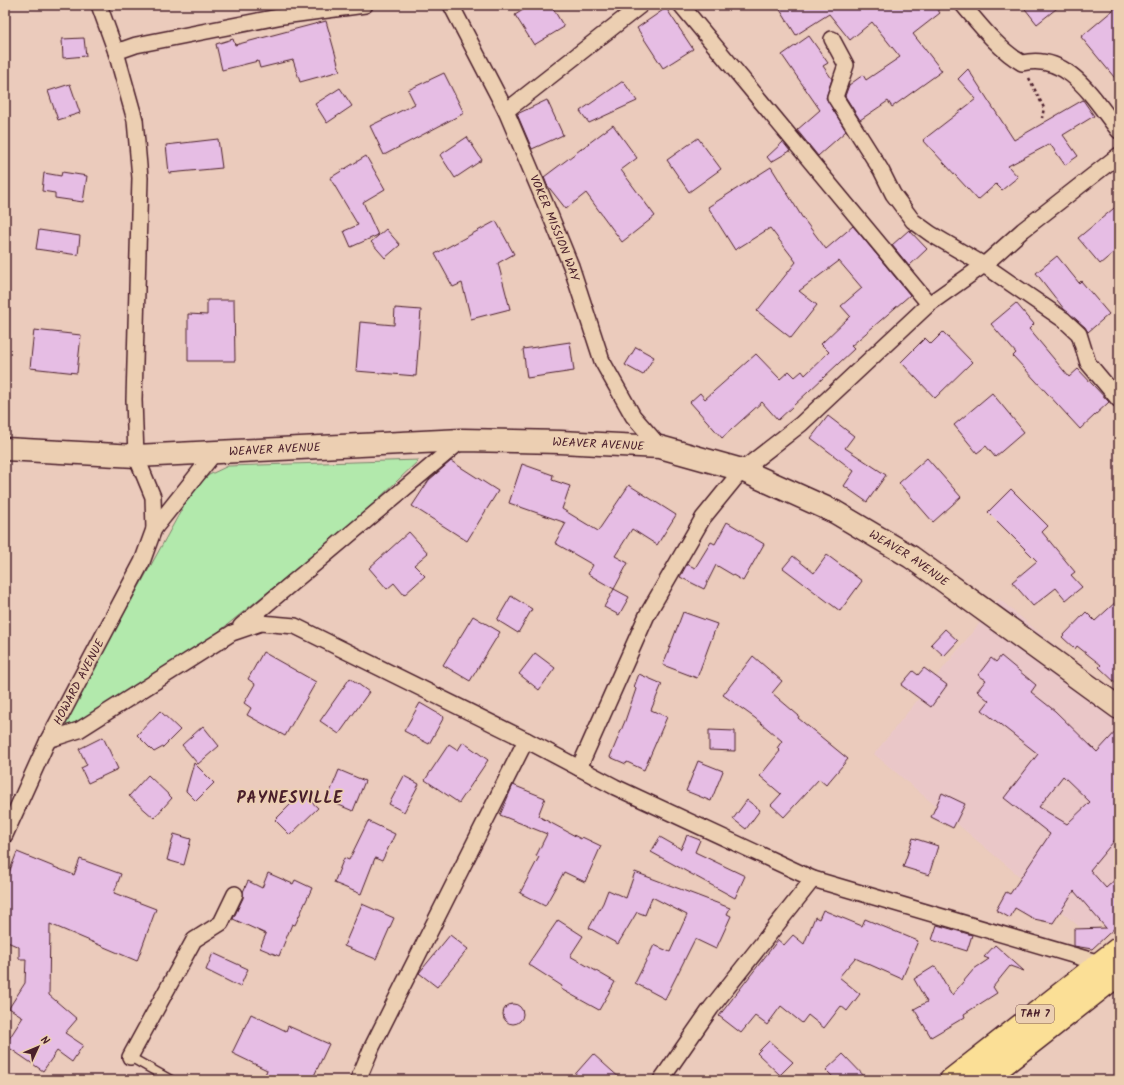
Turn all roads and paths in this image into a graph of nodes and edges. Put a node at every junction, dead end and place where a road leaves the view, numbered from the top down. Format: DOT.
graph roads {
  1 [pos="99,5"];
  2 [pos="365,5"];
  3 [pos="451,5"];
  4 [pos="641,5"];
  5 [pos="681,5"];
  6 [pos="963,5"];
  7 [pos="832,39"];
  8 [pos="116,52"];
  9 [pos="1022,63"];
  10 [pos="506,111"];
  11 [pos="1042,118"];
  12 [pos="1119,131"];
  13 [pos="1119,156"];
  14 [pos="984,265"];
  15 [pos="929,304"];
  16 [pos="1119,400"];
  17 [pos="462,440"];
  18 [pos="660,447"];
  19 [pos="5,449"];
  20 [pos="216,452"];
  21 [pos="136,456"];
  22 [pos="742,470"];
  23 [pos="154,529"];
  24 [pos="232,633"];
  25 [pos="1119,708"];
  26 [pos="48,740"];
  27 [pos="526,740"];
  28 [pos="579,768"];
  29 [pos="5,835"];
  30 [pos="813,879"];
  31 [pos="235,894"];
  32 [pos="1119,948"];
  33 [pos="1100,963"];
  34 [pos="1119,974"];
  35 [pos="130,1057"];
  36 [pos="171,1080"];
  37 [pos="358,1080"];
  38 [pos="661,1080"];
  39 [pos="951,1080"];
  40 [pos="984,1080"];
  1 -- 8 [label="street"];
  2 -- 8 [label="street"];
  3 -- 10 [label="street, VOKER MISSION WAY"];
  4 -- 10 [label="street"];
  5 -- 15 [label="street"];
  6 -- 9 [label="street"];
  7 -- 14 [label="street"];
  8 -- 21 [label="street"];
  9 -- 11 [label="path"];
  9 -- 12 [label="street"];
  10 -- 18 [label="street, VOKER MISSION WAY"];
  13 -- 14 [label="street"];
  14 -- 15 [label="street"];
  14 -- 16 [label="street"];
  15 -- 22 [label="street"];
  17 -- 18 [label="street, WEAVER AVENUE"];
  17 -- 20 [label="street, WEAVER AVENUE"];
  17 -- 24 [label="street"];
  18 -- 22 [label="street, WEAVER AVENUE"];
  19 -- 21 [label="street, WEAVER AVENUE"];
  20 -- 21 [label="street, WEAVER AVENUE"];
  20 -- 23 [label="street, HOWARD AVENUE"];
  21 -- 23 [label="street, HOWARD AVENUE"];
  22 -- 25 [label="street, WEAVER AVENUE"];
  22 -- 28 [label="street"];
  23 -- 26 [label="street, HOWARD AVENUE"];
  24 -- 26 [label="street"];
  24 -- 27 [label="street"];
  26 -- 29 [label="street, HOWARD AVENUE"];
  27 -- 28 [label="street"];
  27 -- 37 [label="street"];
  28 -- 30 [label="street"];
  30 -- 33 [label="street"];
  30 -- 38 [label="street"];
  31 -- 35 [label="street"];
  32 -- 33 [label="highway, TAH 7"];
  33 -- 39 [label="highway, TAH 7"];
  34 -- 40 [label="highway, TAH 7"];
  35 -- 36 [label="lane"];
}
